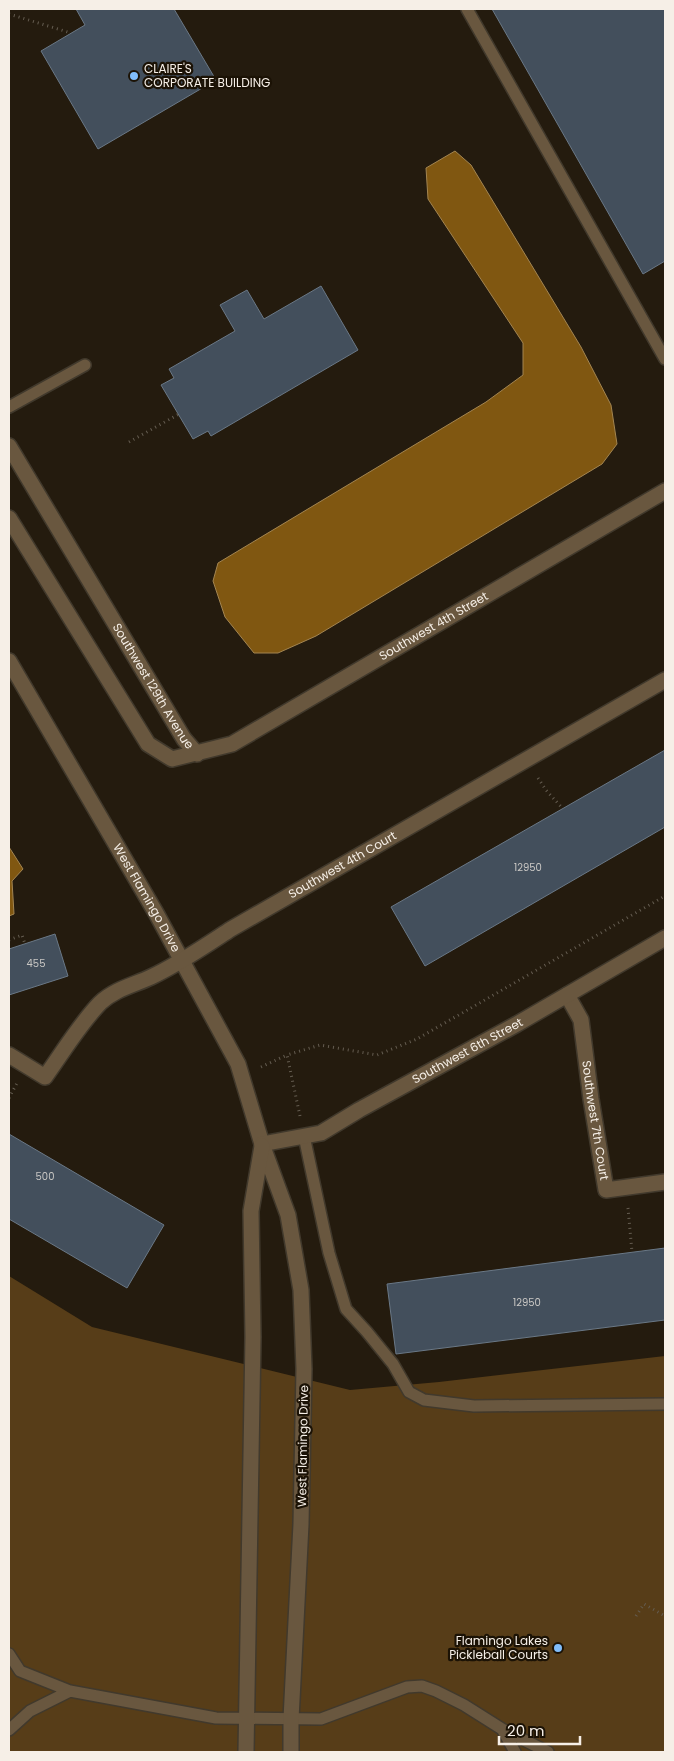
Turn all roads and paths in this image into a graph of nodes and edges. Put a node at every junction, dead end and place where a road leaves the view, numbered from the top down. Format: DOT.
graph roads {
  1 [pos="468,9"];
  2 [pos="9,14"];
  3 [pos="71,33"];
  4 [pos="661,345"];
  5 [pos="665,360"];
  6 [pos="85,365"];
  7 [pos="9,407"];
  8 [pos="179,414"];
  9 [pos="129,442"];
  10 [pos="9,446"];
  11 [pos="665,491"];
  12 [pos="9,518"];
  13 [pos="9,661"];
  14 [pos="665,680"];
  15 [pos="197,754"];
  16 [pos="528,760"];
  17 [pos="563,809"];
  18 [pos="665,896"];
  19 [pos="665,938"];
  20 [pos="9,940"];
  21 [pos="25,944"];
  22 [pos="182,960"];
  23 [pos="567,995"];
  24 [pos="9,1055"];
  25 [pos="287,1055"];
  26 [pos="258,1068"];
  27 [pos="304,1136"];
  28 [pos="262,1144"];
  29 [pos="665,1182"];
  30 [pos="626,1187"];
  31 [pos="632,1252"];
  32 [pos="665,1404"];
  33 [pos="636,1616"];
  34 [pos="665,1616"];
  35 [pos="9,1654"];
  36 [pos="70,1691"];
  37 [pos="246,1718"];
  38 [pos="290,1719"];
  39 [pos="502,1728"];
  40 [pos="9,1730"];
  41 [pos="246,1752"];
  42 [pos="292,1752"];
  43 [pos="515,1752"];
  44 [pos="548,1752"];
  1 -- 4 [label="lane"];
  2 -- 3 [label="path"];
  4 -- 5 [label="lane"];
  6 -- 7 [label="lane"];
  8 -- 9 [label="path"];
  10 -- 15 [label="street, Southwest 129th Avenue"];
  11 -- 15 [label="street, Southwest 4th Street"];
  12 -- 15 [label="street, Southwest 129th Avenue"];
  13 -- 22 [label="street, West Flamingo Drive"];
  14 -- 16 [label="street, Southwest 4th Court"];
  16 -- 17 [label="path"];
  16 -- 22 [label="street, Southwest 4th Court"];
  18 -- 25 [label="path"];
  19 -- 23 [label="street, Southwest 6th Street"];
  20 -- 21 [label="path"];
  22 -- 24 [label="street, Southwest 4th Court"];
  22 -- 28 [label="street, West Flamingo Drive"];
  23 -- 27 [label="street, Southwest 6th Street"];
  23 -- 30 [label="street, Southwest 7th Court"];
  25 -- 26 [label="path"];
  25 -- 27 [label="path"];
  27 -- 28 [label="street, Southwest 6th Street"];
  27 -- 32 [label="lane"];
  28 -- 37 [label="street, West Flamingo Drive"];
  28 -- 38 [label="street, West Flamingo Drive"];
  29 -- 30 [label="street, Southwest 7th Court"];
  30 -- 31 [label="path"];
  33 -- 34 [label="path"];
  35 -- 36 [label="lane"];
  36 -- 37 [label="lane"];
  36 -- 40 [label="lane"];
  37 -- 38 [label="lane"];
  37 -- 41 [label="street, West Flamingo Drive"];
  38 -- 39 [label="lane"];
  38 -- 42 [label="street, West Flamingo Drive"];
  39 -- 43 [label="lane"];
  39 -- 44 [label="lane"];
}
